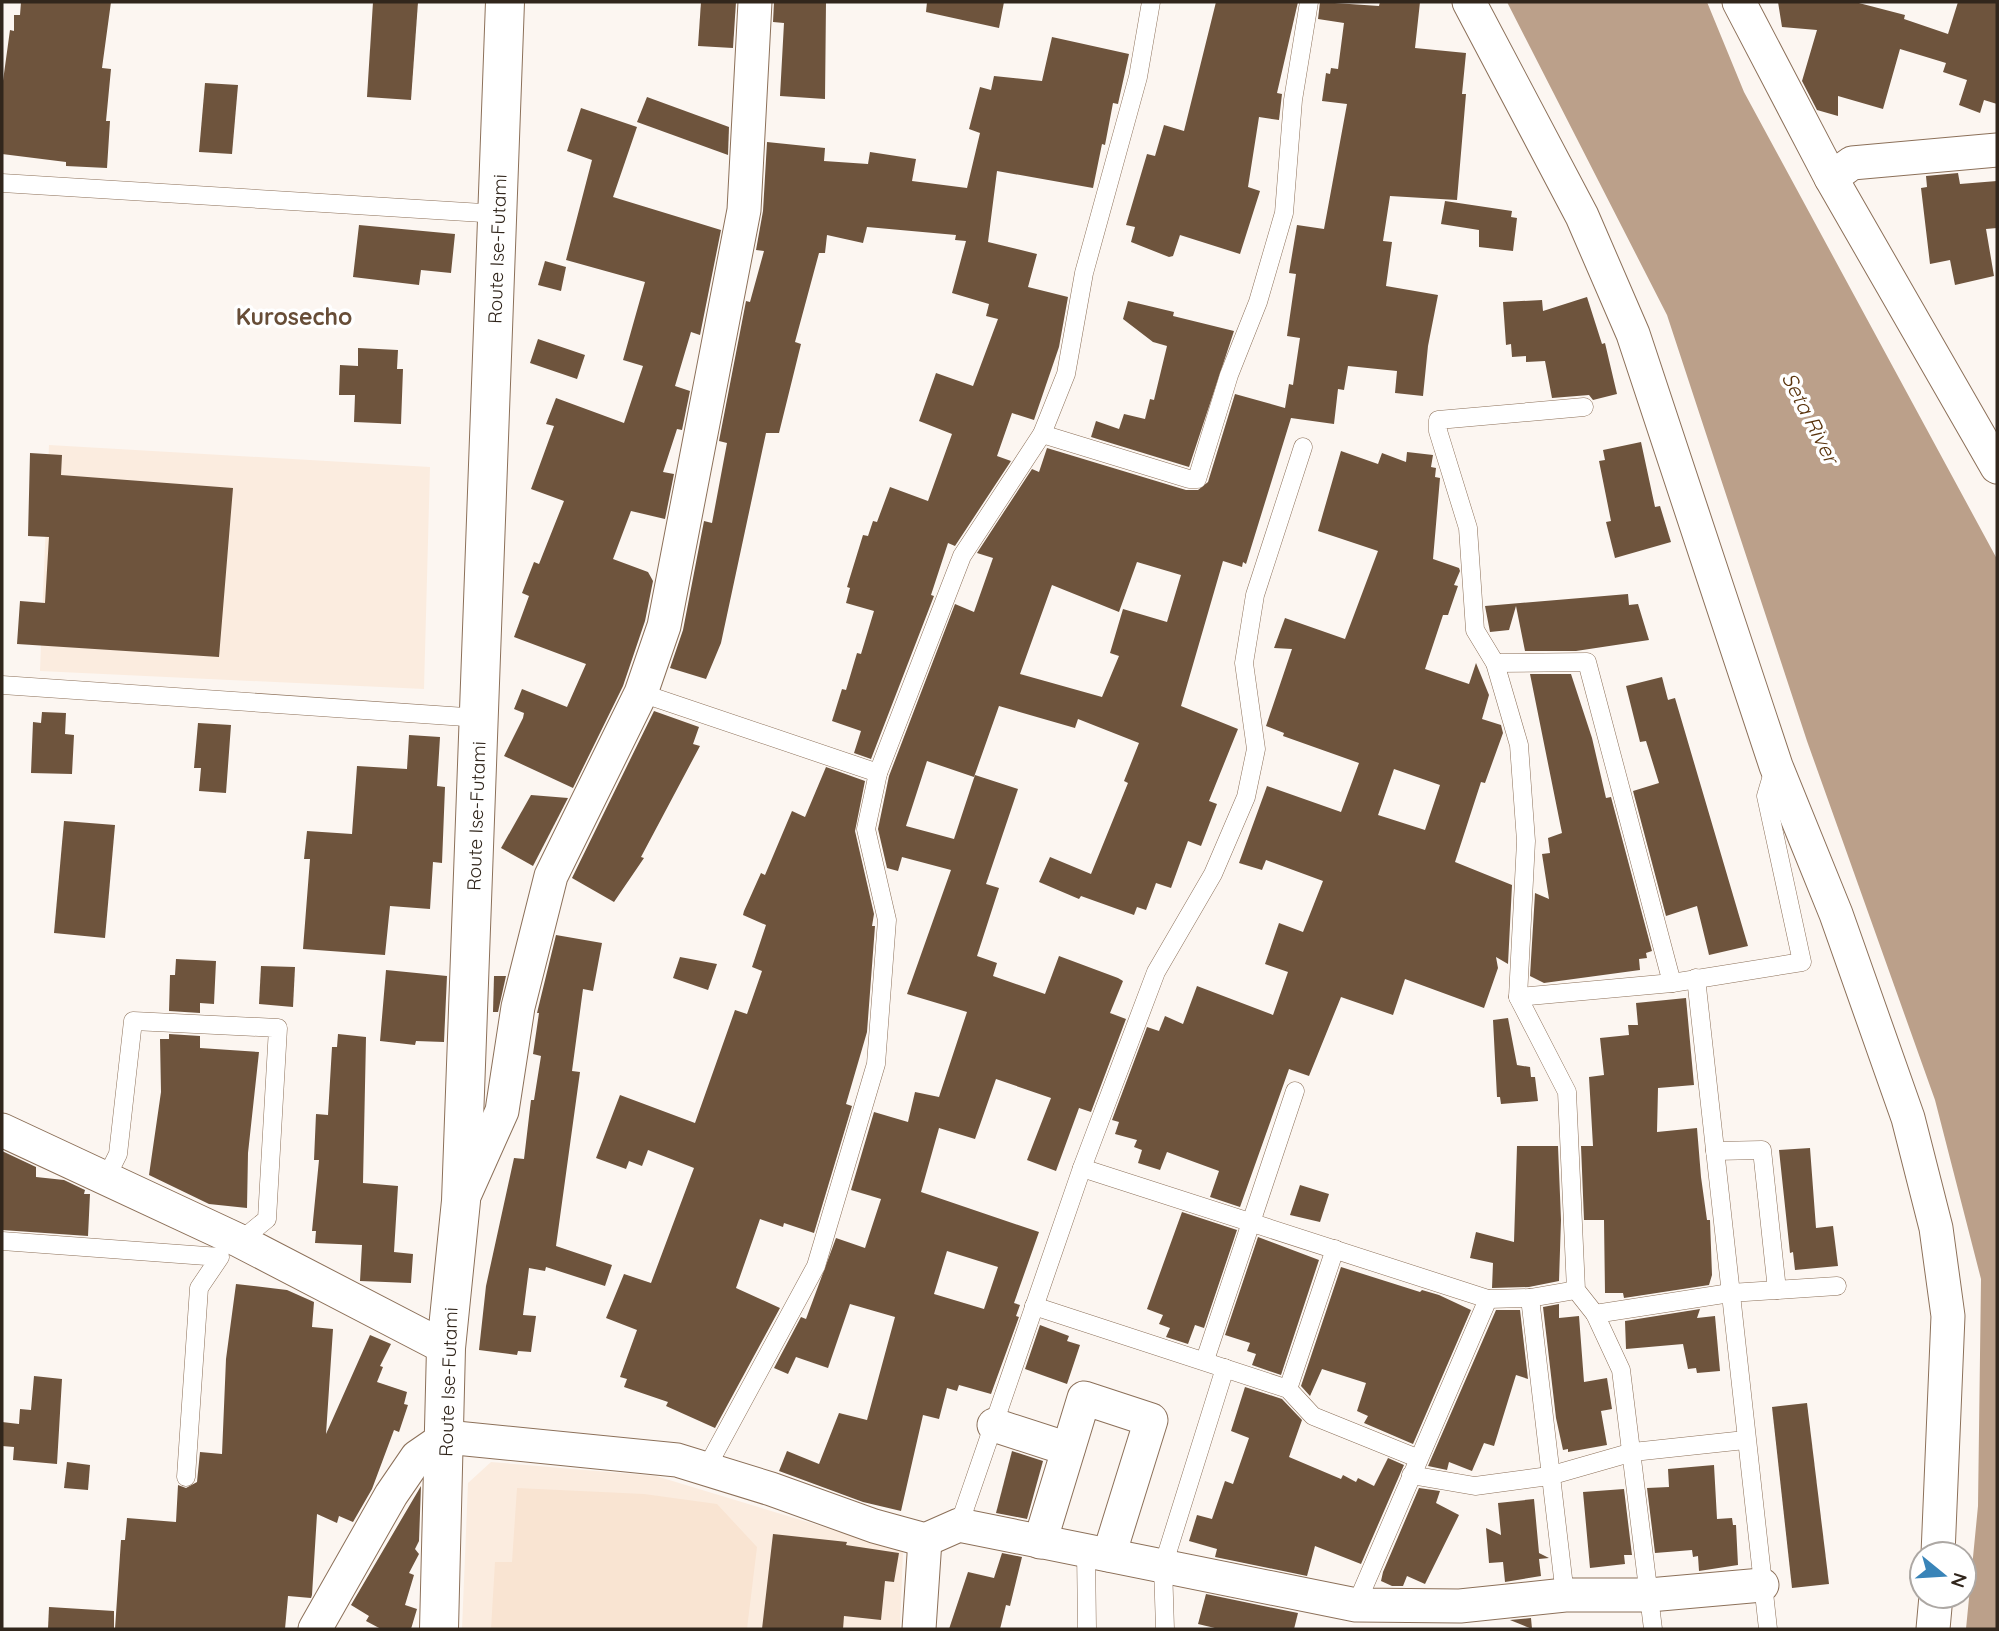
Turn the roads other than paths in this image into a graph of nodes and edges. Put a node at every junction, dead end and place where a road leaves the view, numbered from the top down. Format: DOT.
graph roads {
  1 [pos="505,2"];
  2 [pos="755,2"];
  3 [pos="1151,2"];
  4 [pos="1309,2"];
  5 [pos="1469,2"];
  6 [pos="1739,2"];
  7 [pos="1997,150"];
  8 [pos="1831,178"];
  9 [pos="2,184"];
  10 [pos="499,214"];
  11 [pos="1584,407"];
  12 [pos="1042,434"];
  13 [pos="1303,447"];
  14 [pos="1997,467"];
  15 [pos="1495,663"];
  16 [pos="2,685"];
  17 [pos="640,693"];
  18 [pos="480,718"];
  19 [pos="1776,766"];
  20 [pos="878,773"];
  21 [pos="1696,978"];
  22 [pos="1672,982"];
  23 [pos="1518,997"];
  24 [pos="1295,1091"];
  25 [pos="2,1130"];
  26 [pos="1715,1152"];
  27 [pos="1082,1168"];
  28 [pos="106,1178"];
  29 [pos="461,1201"];
  30 [pos="1252,1224"];
  31 [pos="2,1241"];
  32 [pos="230,1249"];
  33 [pos="1335,1249"];
  34 [pos="1837,1286"];
  35 [pos="1576,1290"];
  36 [pos="1777,1290"];
  37 [pos="1730,1293"];
  38 [pos="1530,1298"];
  39 [pos="1488,1299"];
  40 [pos="1034,1306"];
  41 [pos="1595,1314"];
  42 [pos="446,1348"];
  43 [pos="1205,1360"];
  44 [pos="1225,1367"];
  45 [pos="1288,1389"];
  46 [pos="994,1425"];
  47 [pos="446,1437"];
  48 [pos="1745,1440"];
  49 [pos="1069,1449"];
  50 [pos="1633,1452"];
  51 [pos="1414,1466"];
  52 [pos="707,1467"];
  53 [pos="1549,1476"];
  54 [pos="186,1477"];
  55 [pos="959,1525"];
  56 [pos="925,1540"];
  57 [pos="1939,1540"];
  58 [pos="1040,1542"];
  59 [pos="1097,1553"];
  60 [pos="1163,1566"];
  61 [pos="1762,1585"];
  62 [pos="1564,1595"];
  63 [pos="1648,1595"];
  64 [pos="1356,1605"];
  65 [pos="1935,1610"];
  66 [pos="315,1629"];
  67 [pos="439,1629"];
  68 [pos="919,1629"];
  69 [pos="1087,1629"];
  70 [pos="1166,1629"];
  71 [pos="1653,1629"];
  72 [pos="1768,1629"];
  73 [pos="1933,1629"];
  1 -- 10 [label="main road, Route Ise-Futami"];
  2 -- 17 [label="street"];
  3 -- 12 [label="lane"];
  4 -- 12 [label="lane"];
  5 -- 19 [label="street"];
  6 -- 8 [label="street"];
  7 -- 8 [label="street"];
  8 -- 14 [label="street"];
  9 -- 10 [label="lane"];
  10 -- 18 [label="main road, Route Ise-Futami"];
  11 -- 15 [label="lane"];
  12 -- 20 [label="lane"];
  13 -- 27 [label="lane"];
  15 -- 22 [label="lane"];
  15 -- 23 [label="lane"];
  16 -- 18 [label="lane"];
  17 -- 20 [label="lane"];
  17 -- 29 [label="street"];
  18 -- 29 [label="main road, Route Ise-Futami"];
  19 -- 21 [label="lane"];
  19 -- 57 [label="street"];
  20 -- 52 [label="lane"];
  21 -- 22 [label="lane"];
  21 -- 26 [label="lane"];
  22 -- 23 [label="lane"];
  23 -- 35 [label="lane"];
  24 -- 30 [label="lane"];
  25 -- 28 [label="street"];
  26 -- 36 [label="lane"];
  26 -- 37 [label="lane"];
  27 -- 30 [label="lane"];
  27 -- 40 [label="lane"];
  28 -- 32 [label="street"];
  28 -- 32 [label="lane"];
  29 -- 42 [label="main road, Route Ise-Futami"];
  30 -- 33 [label="lane"];
  30 -- 43 [label="lane"];
  31 -- 32 [label="lane"];
  32 -- 42 [label="street"];
  32 -- 54 [label="lane"];
  33 -- 39 [label="lane"];
  33 -- 45 [label="lane"];
  34 -- 36 [label="lane"];
  35 -- 38 [label="lane"];
  35 -- 41 [label="lane"];
  36 -- 37 [label="lane"];
  37 -- 41 [label="lane"];
  37 -- 48 [label="lane"];
  38 -- 39 [label="lane"];
  38 -- 53 [label="lane"];
  39 -- 51 [label="lane"];
  40 -- 43 [label="lane"];
  40 -- 46 [label="lane"];
  41 -- 50 [label="lane"];
  42 -- 47 [label="main road, Route Ise-Futami"];
  43 -- 44 [label="lane"];
  44 -- 45 [label="lane"];
  44 -- 60 [label="lane"];
  45 -- 51 [label="lane"];
  46 -- 49 [label="street"];
  46 -- 55 [label="lane"];
  47 -- 52 [label="street"];
  47 -- 66 [label="street"];
  47 -- 67 [label="main road, Route Ise-Futami"];
  48 -- 50 [label="lane"];
  48 -- 61 [label="lane"];
  49 -- 58 [label="street"];
  49 -- 59 [label="street"];
  50 -- 53 [label="lane"];
  50 -- 63 [label="lane"];
  51 -- 53 [label="lane"];
  51 -- 64 [label="lane"];
  52 -- 56 [label="street"];
  53 -- 62 [label="lane"];
  55 -- 56 [label="street"];
  55 -- 58 [label="street"];
  56 -- 68 [label="street"];
  58 -- 59 [label="street"];
  59 -- 60 [label="street"];
  59 -- 69 [label="lane"];
  60 -- 64 [label="street"];
  60 -- 70 [label="lane"];
  61 -- 63 [label="street"];
  61 -- 72 [label="lane"];
  62 -- 63 [label="street"];
  62 -- 64 [label="street"];
  63 -- 71 [label="lane"];
  65 -- 73 [label="street"];
}
